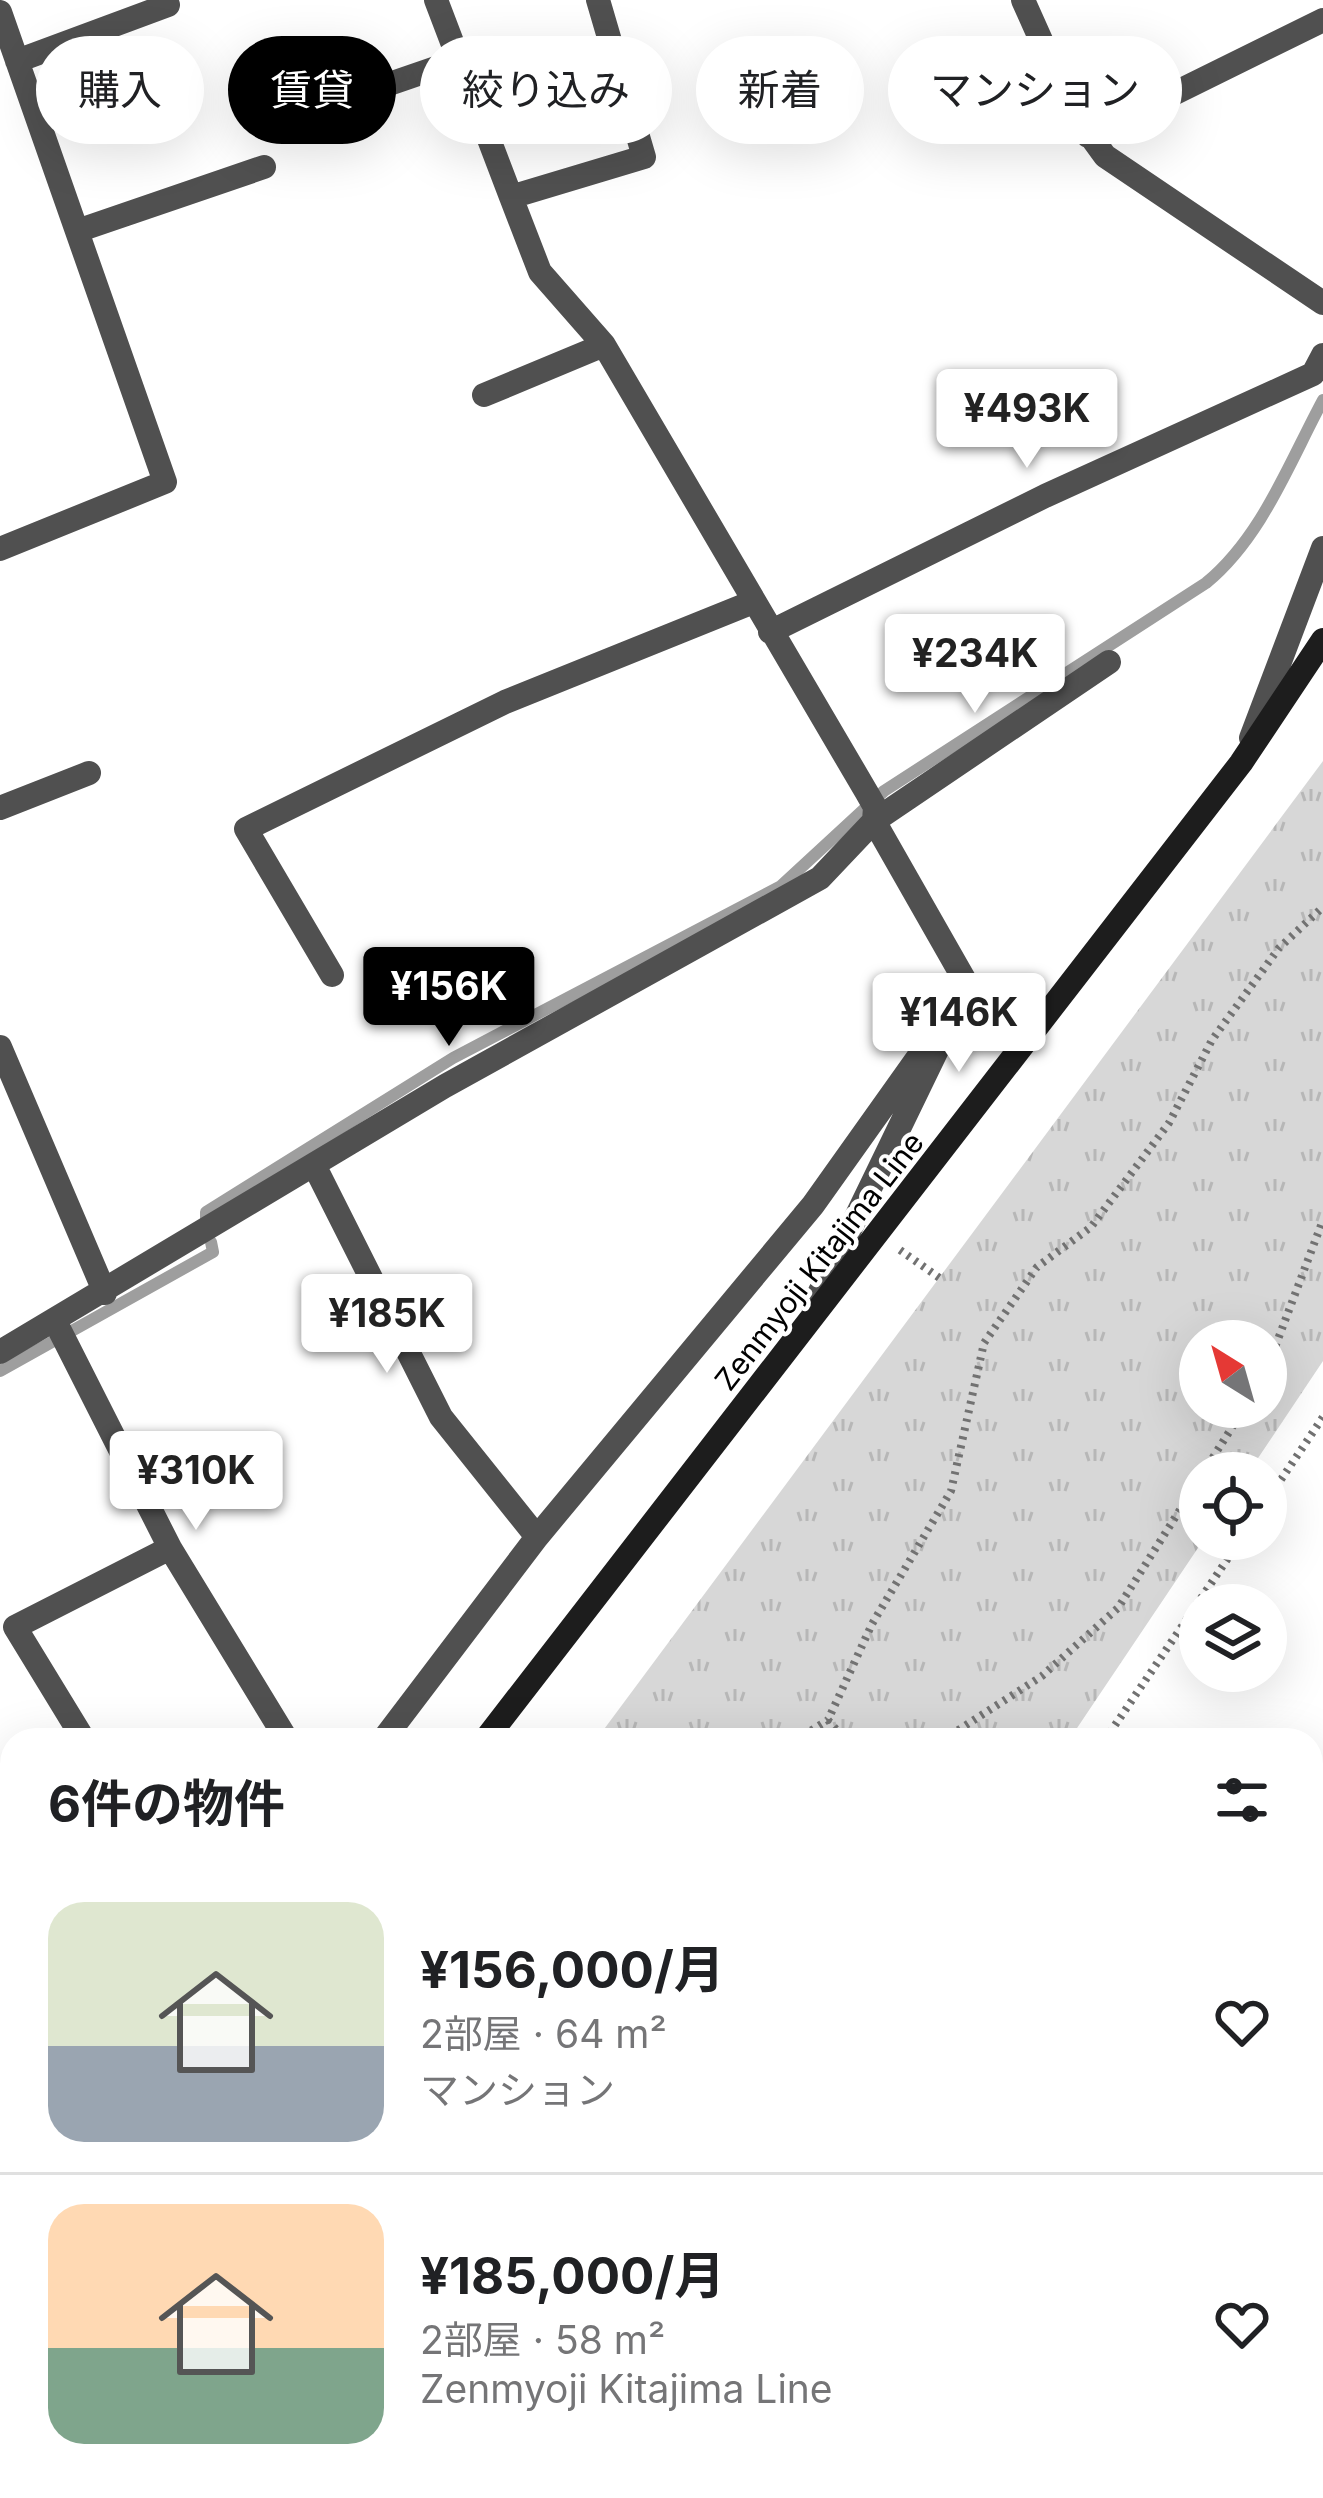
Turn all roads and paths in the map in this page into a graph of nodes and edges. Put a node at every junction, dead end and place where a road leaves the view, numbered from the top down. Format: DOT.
graph roads {
  1 [pos="436,0"];
  2 [pos="598,0"];
  3 [pos="1023,0"];
  4 [pos="169,5"];
  5 [pos="0,12"];
  6 [pos="1323,20"];
  7 [pos="448,36"];
  8 [pos="1040,36"];
  9 [pos="17,61"];
  10 [pos="1182,90"];
  11 [pos="490,144"];
  12 [pos="1095,144"];
  13 [pos="264,167"];
  14 [pos="511,197"];
  15 [pos="77,231"];
  16 [pos="1323,303"];
  17 [pos="604,345"];
  18 [pos="1323,355"];
  19 [pos="484,395"];
  20 [pos="1323,548"];
  21 [pos="0,549"];
  22 [pos="753,602"];
  23 [pos="770,632"];
  24 [pos="1323,640"];
  25 [pos="1109,662"];
  26 [pos="1241,763"];
  27 [pos="89,773"];
  28 [pos="872,807"];
  29 [pos="0,808"];
  30 [pos="1323,908"];
  31 [pos="332,975"];
  32 [pos="968,986"];
  33 [pos="0,1047"];
  34 [pos="314,1166"];
  35 [pos="1323,1220"];
  36 [pos="893,1246"];
  37 [pos="941,1279"];
  38 [pos="106,1293"];
  39 [pos="1285,1320"];
  40 [pos="60,1333"];
  41 [pos="800,1334"];
  42 [pos="0,1352"];
  43 [pos="1323,1417"];
  44 [pos="1287,1471"];
  45 [pos="1179,1512"];
  46 [pos="537,1537"];
  47 [pos="170,1549"];
  48 [pos="1227,1560"];
  49 [pos="828,1720"];
  50 [pos="77,1728"];
  51 [pos="280,1728"];
  52 [pos="392,1728"];
  53 [pos="493,1728"];
  54 [pos="815,1728"];
  55 [pos="835,1728"];
  56 [pos="962,1728"];
  57 [pos="1113,1728"];
  1 -- 7 [label="street"];
  2 -- 14 [label="street"];
  3 -- 8 [label="street"];
  4 -- 9 [label="street"];
  5 -- 9 [label="street"];
  6 -- 10 [label="street"];
  9 -- 15 [label="street"];
  11 -- 14 [label="street"];
  12 -- 16 [label="street"];
  13 -- 15 [label="street"];
  14 -- 17 [label="street"];
  15 -- 21 [label="street"];
  17 -- 19 [label="street"];
  17 -- 22 [label="street"];
  18 -- 23 [label="street"];
  20 -- 26 [label="street"];
  22 -- 23 [label="street"];
  22 -- 31 [label="street"];
  23 -- 28 [label="street"];
  24 -- 26 [label="main road, Zenmyoji Kitajima Line"];
  25 -- 28 [label="street"];
  26 -- 41 [label="main road, Zenmyoji Kitajima Line"];
  27 -- 29 [label="street"];
  28 -- 32 [label="street"];
  28 -- 34 [label="street"];
  30 -- 49 [label="path"];
  32 -- 41 [label="street"];
  32 -- 46 [label="street"];
  33 -- 38 [label="street"];
  34 -- 38 [label="street"];
  34 -- 46 [label="street"];
  35 -- 39 [label="path"];
  36 -- 37 [label="path"];
  38 -- 40 [label="street"];
  40 -- 42 [label="street"];
  40 -- 47 [label="street"];
  41 -- 53 [label="main road, Zenmyoji Kitajima Line"];
  43 -- 44 [label="path"];
  45 -- 56 [label="path"];
  46 -- 52 [label="street"];
  47 -- 50 [label="street"];
  47 -- 51 [label="street"];
  48 -- 57 [label="path"];
  49 -- 54 [label="path"];
  49 -- 55 [label="path"];
}
